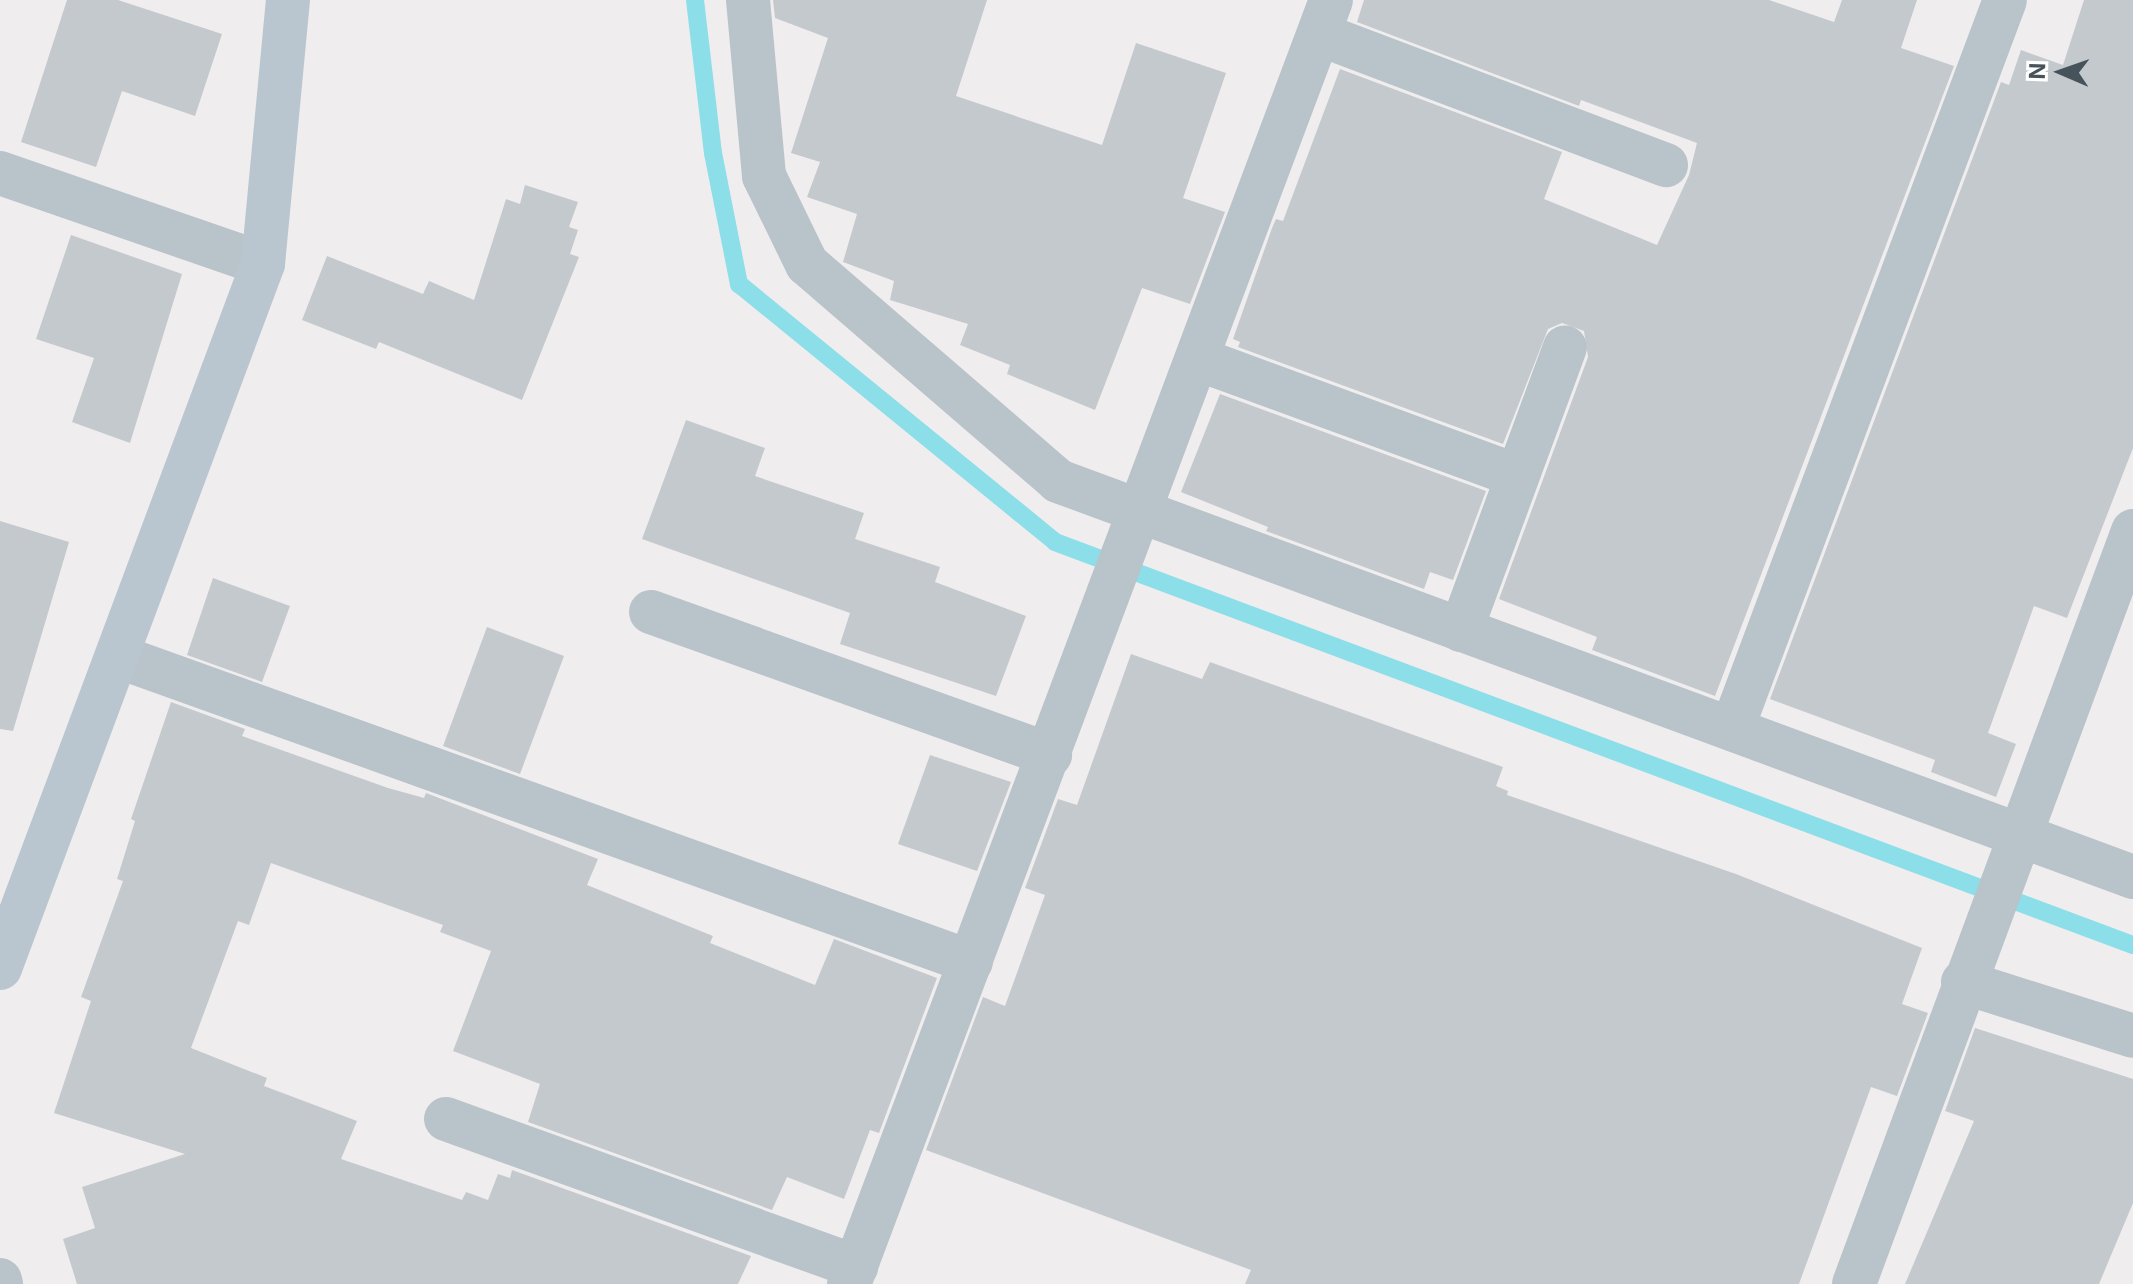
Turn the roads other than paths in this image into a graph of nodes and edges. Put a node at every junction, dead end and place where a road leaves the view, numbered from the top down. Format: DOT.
graph roads {
  1 [pos="288,0"];
  2 [pos="748,0"];
  3 [pos="2005,0"];
  4 [pos="1325,17"];
  5 [pos="1666,165"];
  6 [pos="0,173"];
  7 [pos="263,264"];
  8 [pos="1565,348"];
  9 [pos="1198,359"];
  10 [pos="1517,476"];
  11 [pos="1136,528"];
  12 [pos="2133,531"];
  13 [pos="651,612"];
  14 [pos="1461,630"];
  15 [pos="117,656"];
  16 [pos="1732,729"];
  17 [pos="1050,755"];
  18 [pos="2010,854"];
  19 [pos="2133,877"];
  20 [pos="971,962"];
  21 [pos="0,968"];
  22 [pos="1963,982"];
  23 [pos="2133,1036"];
  24 [pos="446,1119"];
  25 [pos="853,1276"];
  26 [pos="1854,1284"];
  1 -- 7 [label="street"];
  2 -- 11 [label="street"];
  3 -- 16 [label="street"];
  4 -- 5 [label="street"];
  4 -- 9 [label="street"];
  6 -- 7 [label="street"];
  7 -- 15 [label="street"];
  8 -- 10 [label="street"];
  9 -- 10 [label="street"];
  9 -- 11 [label="street"];
  10 -- 14 [label="street"];
  11 -- 14 [label="street"];
  11 -- 17 [label="street"];
  12 -- 18 [label="street"];
  13 -- 17 [label="street"];
  14 -- 16 [label="street"];
  15 -- 20 [label="street"];
  15 -- 21 [label="street"];
  16 -- 18 [label="street"];
  17 -- 20 [label="street"];
  18 -- 19 [label="street"];
  18 -- 22 [label="street"];
  20 -- 25 [label="street"];
  22 -- 23 [label="street"];
  22 -- 26 [label="street"];
  24 -- 25 [label="street"];
}
